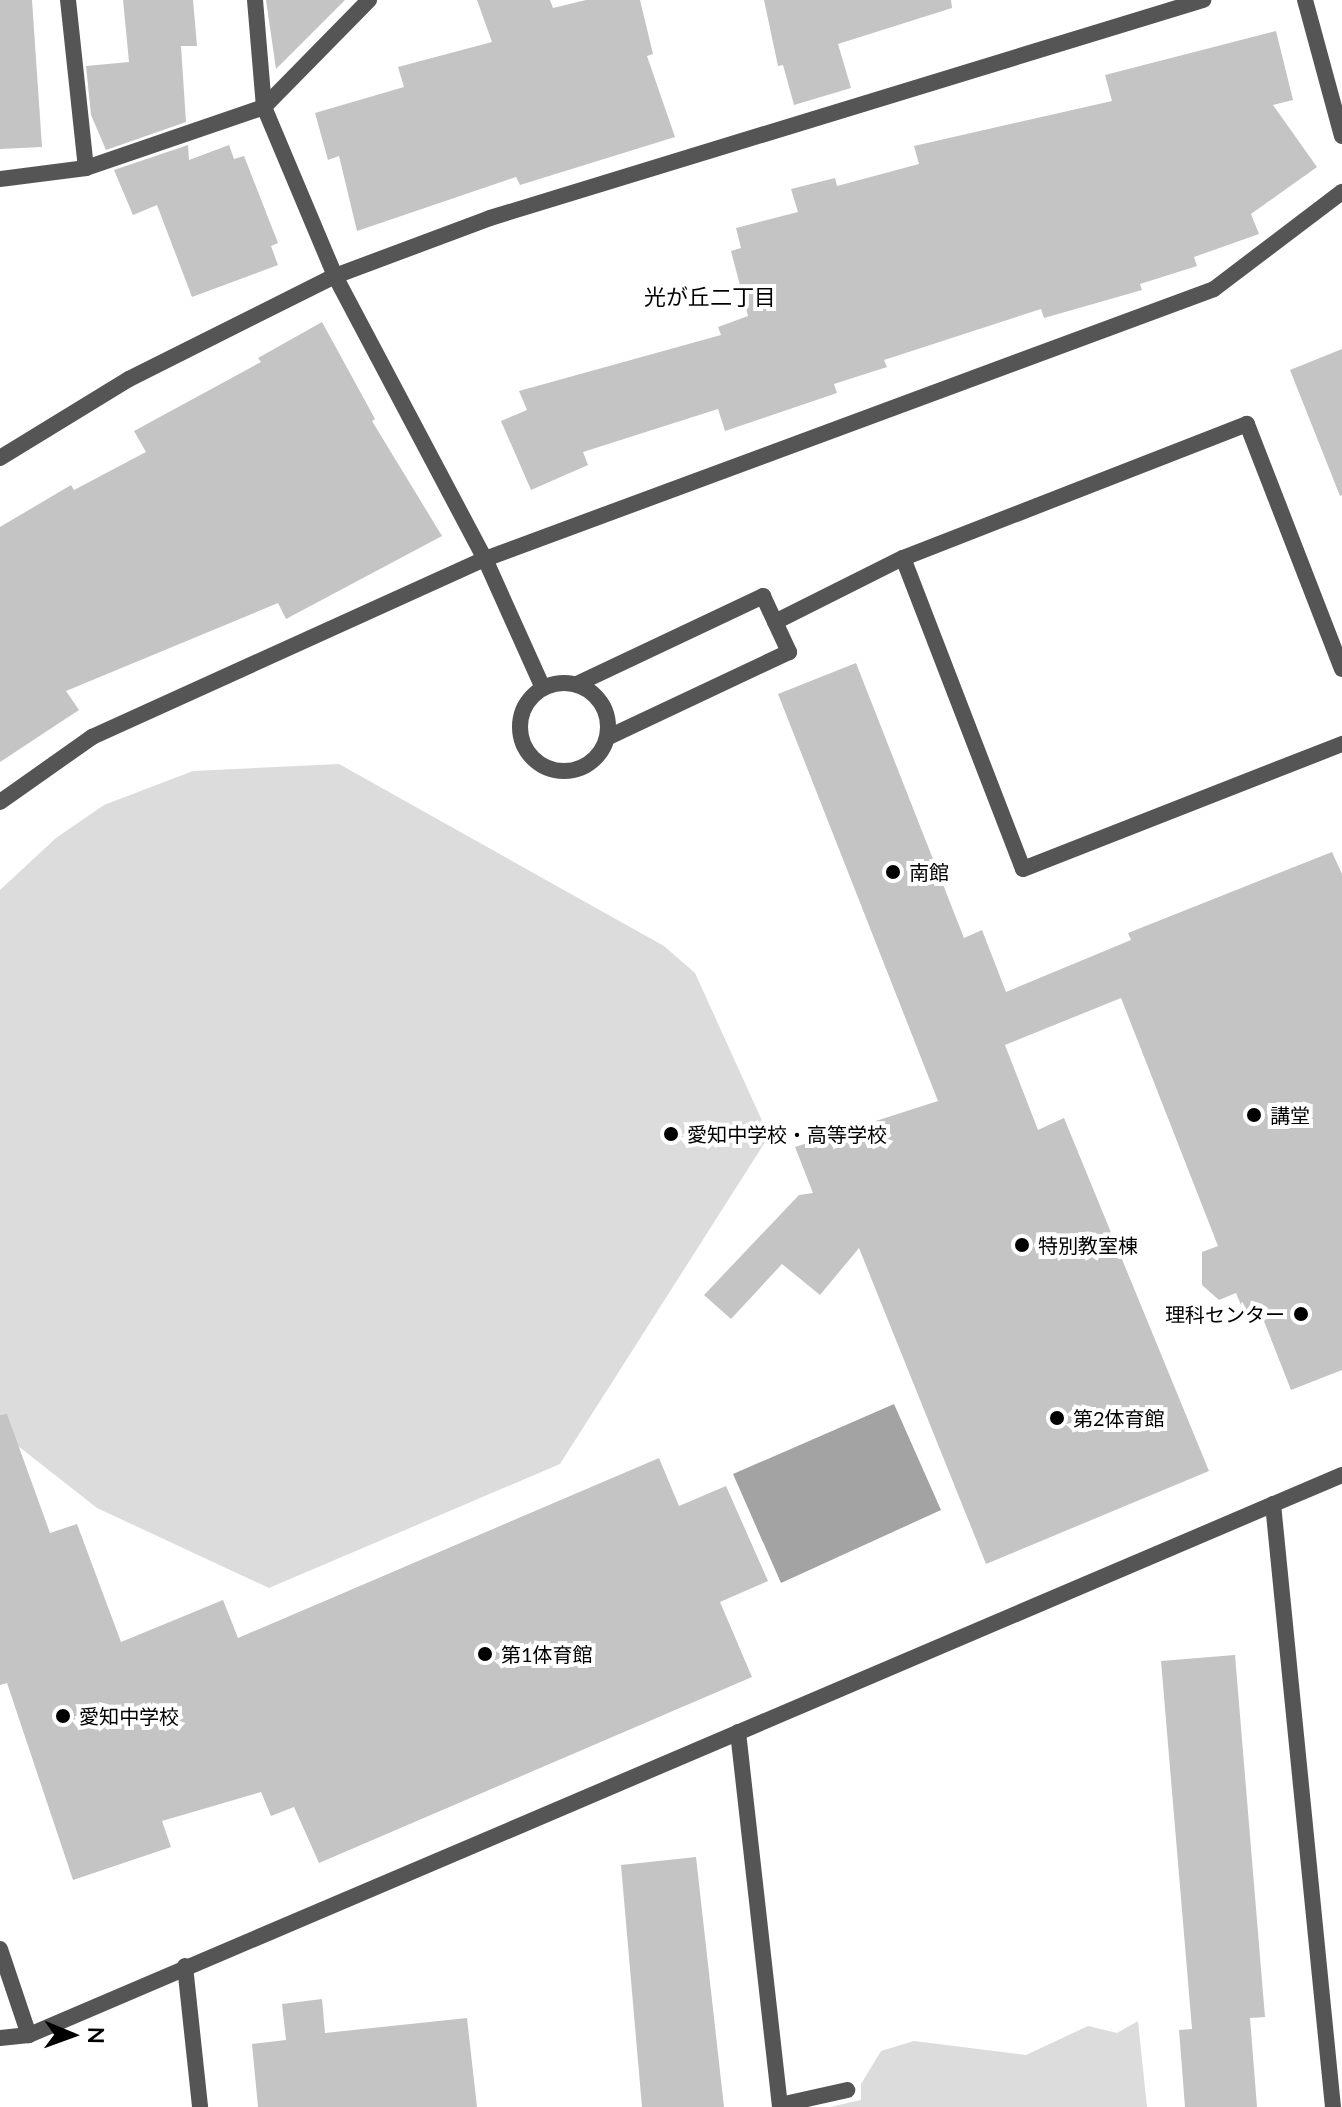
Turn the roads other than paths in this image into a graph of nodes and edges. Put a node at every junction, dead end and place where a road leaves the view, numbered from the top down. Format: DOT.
graph roads {
  1 [pos="68,0"];
  2 [pos="255,0"];
  3 [pos="369,0"];
  4 [pos="1203,0"];
  5 [pos="1305,0"];
  6 [pos="264,107"];
  7 [pos="1342,136"];
  8 [pos="86,168"];
  9 [pos="0,179"];
  10 [pos="1342,192"];
  11 [pos="335,276"];
  12 [pos="0,458"];
  13 [pos="903,558"];
  14 [pos="485,559"];
  15 [pos="775,622"];
  16 [pos="1342,669"];
  17 [pos="577,684"];
  18 [pos="543,688"];
  19 [pos="608,737"];
  20 [pos="1342,744"];
  21 [pos="0,802"];
  22 [pos="1342,1475"];
  23 [pos="1273,1504"];
  24 [pos="738,1732"];
  25 [pos="0,1949"];
  26 [pos="185,1966"];
  27 [pos="29,2035"];
  28 [pos="0,2038"];
  29 [pos="847,2090"];
  30 [pos="780,2106"];
  31 [pos="200,2107"];
  32 [pos="1333,2107"];
  1 -- 8 [label="street"];
  2 -- 6 [label="street"];
  3 -- 6 [label="street"];
  4 -- 11 [label="street"];
  5 -- 7 [label="street"];
  6 -- 8 [label="street"];
  6 -- 11 [label="street"];
  8 -- 9 [label="street"];
  10 -- 14 [label="street"];
  11 -- 12 [label="street"];
  11 -- 14 [label="street"];
  13 -- 15 [label="street"];
  13 -- 16 [label="street"];
  13 -- 20 [label="street"];
  14 -- 18 [label="street"];
  14 -- 21 [label="street"];
  15 -- 17 [label="street"];
  15 -- 19 [label="street"];
  17 -- 18 [label="street"];
  17 -- 19 [label="street"];
  18 -- 19 [label="street"];
  22 -- 23 [label="street"];
  23 -- 24 [label="street"];
  23 -- 32 [label="street"];
  24 -- 26 [label="street"];
  24 -- 30 [label="street"];
  25 -- 27 [label="street"];
  26 -- 27 [label="street"];
  26 -- 31 [label="street"];
  27 -- 28 [label="street"];
  29 -- 30 [label="street"];
}
